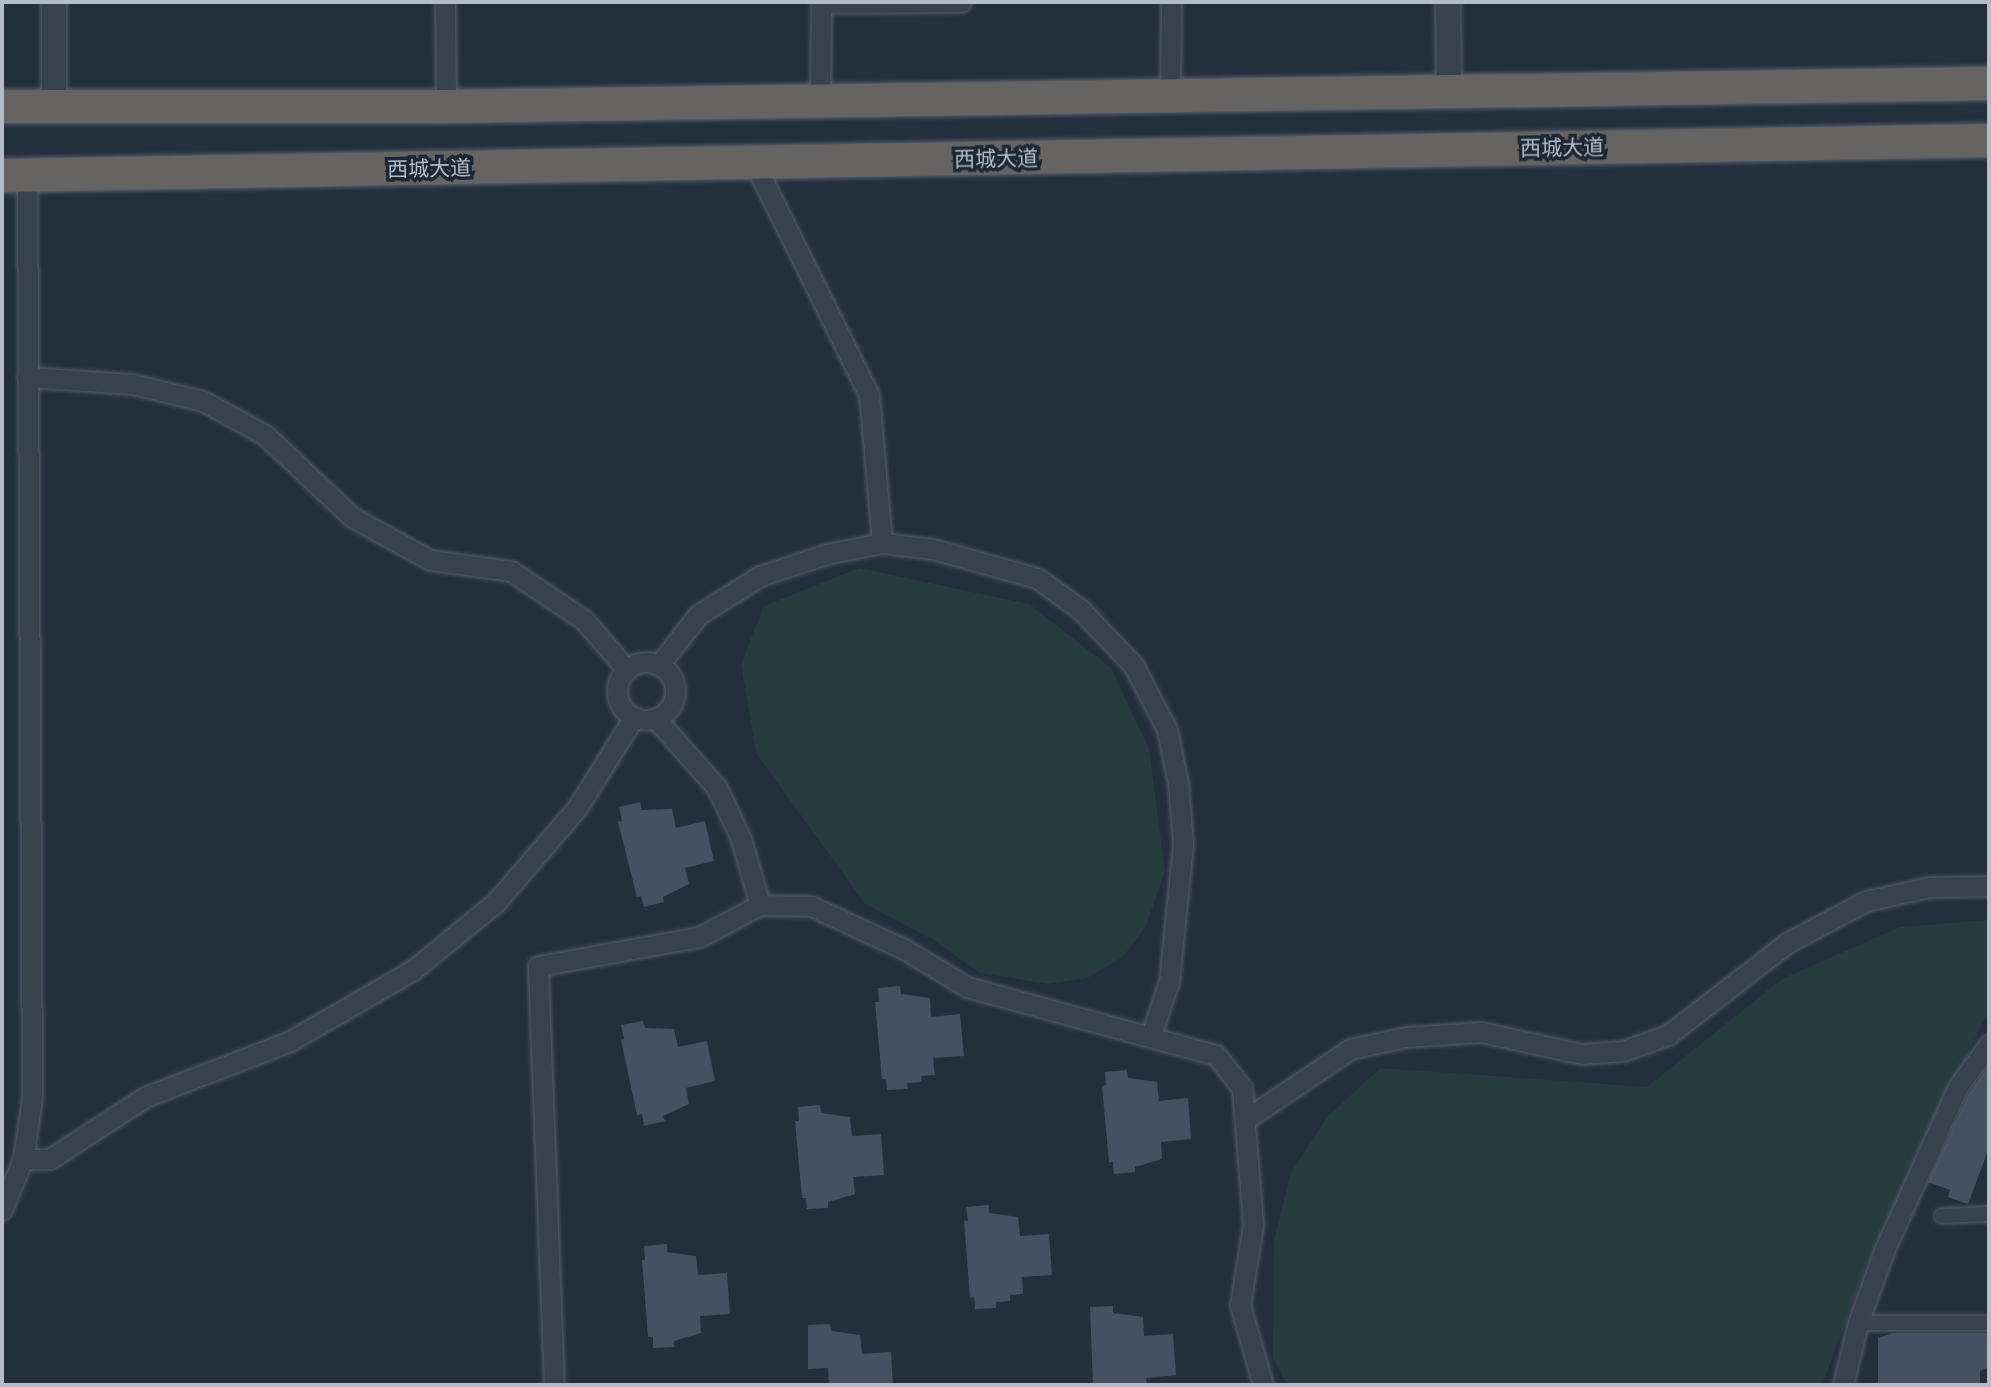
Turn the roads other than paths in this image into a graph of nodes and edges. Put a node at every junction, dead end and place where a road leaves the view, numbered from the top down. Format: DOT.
graph roads {
  1 [pos="54,2"];
  2 [pos="445,2"];
  3 [pos="961,2"];
  4 [pos="1171,2"];
  5 [pos="1448,2"];
  6 [pos="821,3"];
  7 [pos="1989,83"];
  8 [pos="1448,91"];
  9 [pos="1170,95"];
  10 [pos="820,100"];
  11 [pos="2,106"];
  12 [pos="54,106"];
  13 [pos="446,106"];
  14 [pos="1989,140"];
  15 [pos="754,162"];
  16 [pos="14,175"];
  17 [pos="27,377"];
  18 [pos="882,543"];
  19 [pos="659,665"];
  20 [pos="627,670"];
  21 [pos="634,717"];
  22 [pos="656,719"];
  23 [pos="1989,886"];
  24 [pos="760,905"];
  25 [pos="1152,1035"];
  26 [pos="1989,1044"];
  27 [pos="1246,1119"];
  28 [pos="23,1159"];
  29 [pos="2,1209"];
  30 [pos="1989,1214"];
  31 [pos="1942,1216"];
  32 [pos="1858,1323"];
  33 [pos="1989,1323"];
  34 [pos="554,1385"];
  35 [pos="1263,1385"];
  36 [pos="1843,1385"];
  1 -- 12 [label="street"];
  2 -- 13 [label="street"];
  3 -- 6 [label="street"];
  4 -- 9 [label="street"];
  5 -- 8 [label="street"];
  6 -- 10 [label="street"];
  7 -- 8 [label="highway"];
  8 -- 9 [label="highway"];
  9 -- 10 [label="highway"];
  10 -- 13 [label="highway"];
  11 -- 12 [label="highway"];
  12 -- 13 [label="highway"];
  14 -- 15 [label="highway, 西城大道"];
  15 -- 16 [label="highway, 西城大道"];
  15 -- 18 [label="street"];
  16 -- 17 [label="street"];
  17 -- 20 [label="street"];
  17 -- 28 [label="street"];
  18 -- 19 [label="street"];
  18 -- 25 [label="street"];
  19 -- 20 [label="street"];
  19 -- 22 [label="street"];
  20 -- 21 [label="street"];
  21 -- 22 [label="street"];
  21 -- 28 [label="street"];
  22 -- 24 [label="street"];
  23 -- 27 [label="street"];
  24 -- 25 [label="street"];
  24 -- 34 [label="street"];
  25 -- 27 [label="street"];
  26 -- 32 [label="street"];
  27 -- 35 [label="street"];
  28 -- 29 [label="street"];
  30 -- 31 [label="street"];
  32 -- 33 [label="street"];
  32 -- 36 [label="street"];
}
